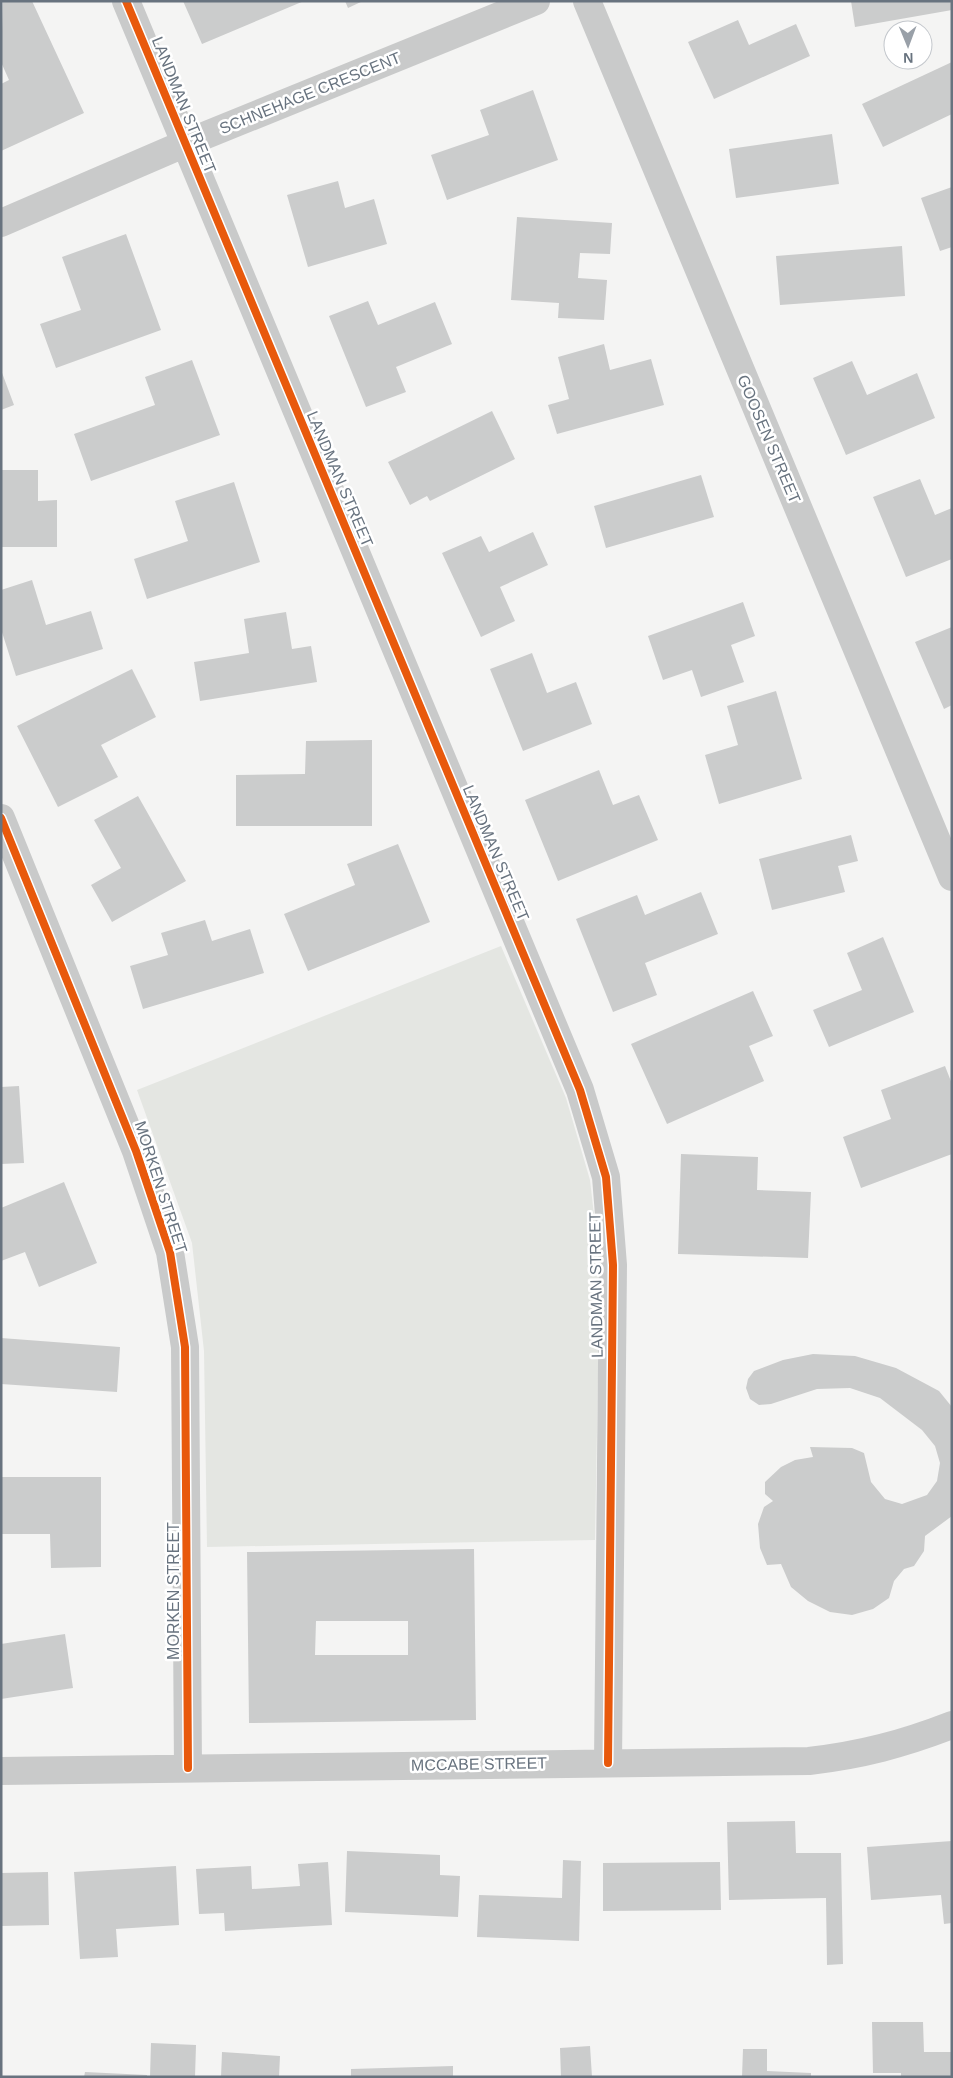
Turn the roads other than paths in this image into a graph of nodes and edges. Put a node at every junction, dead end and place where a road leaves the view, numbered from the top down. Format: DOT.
graph roads {
  1 [pos="126,1"];
  2 [pos="536,1"];
  3 [pos="587,1"];
  4 [pos="184,144"];
  5 [pos="1,223"];
  6 [pos="1,818"];
  7 [pos="952,877"];
  8 [pos="952,1724"];
  9 [pos="608,1763"];
  10 [pos="188,1768"];
  11 [pos="1,1771"];
  1 -- 4 [label="street, LANDMAN STREET"];
  2 -- 4 [label="street, SCHNEHAGE CRESCENT"];
  3 -- 7 [label="street, GOOSEN STREET"];
  4 -- 5 [label="street, SCHNEHAGE CRESCENT"];
  4 -- 9 [label="street, LANDMAN STREET"];
  6 -- 10 [label="street, MORKEN STREET"];
  8 -- 9 [label="street, MCCABE STREET"];
  9 -- 10 [label="street, MCCABE STREET"];
  10 -- 11 [label="street, MCCABE STREET"];
}
